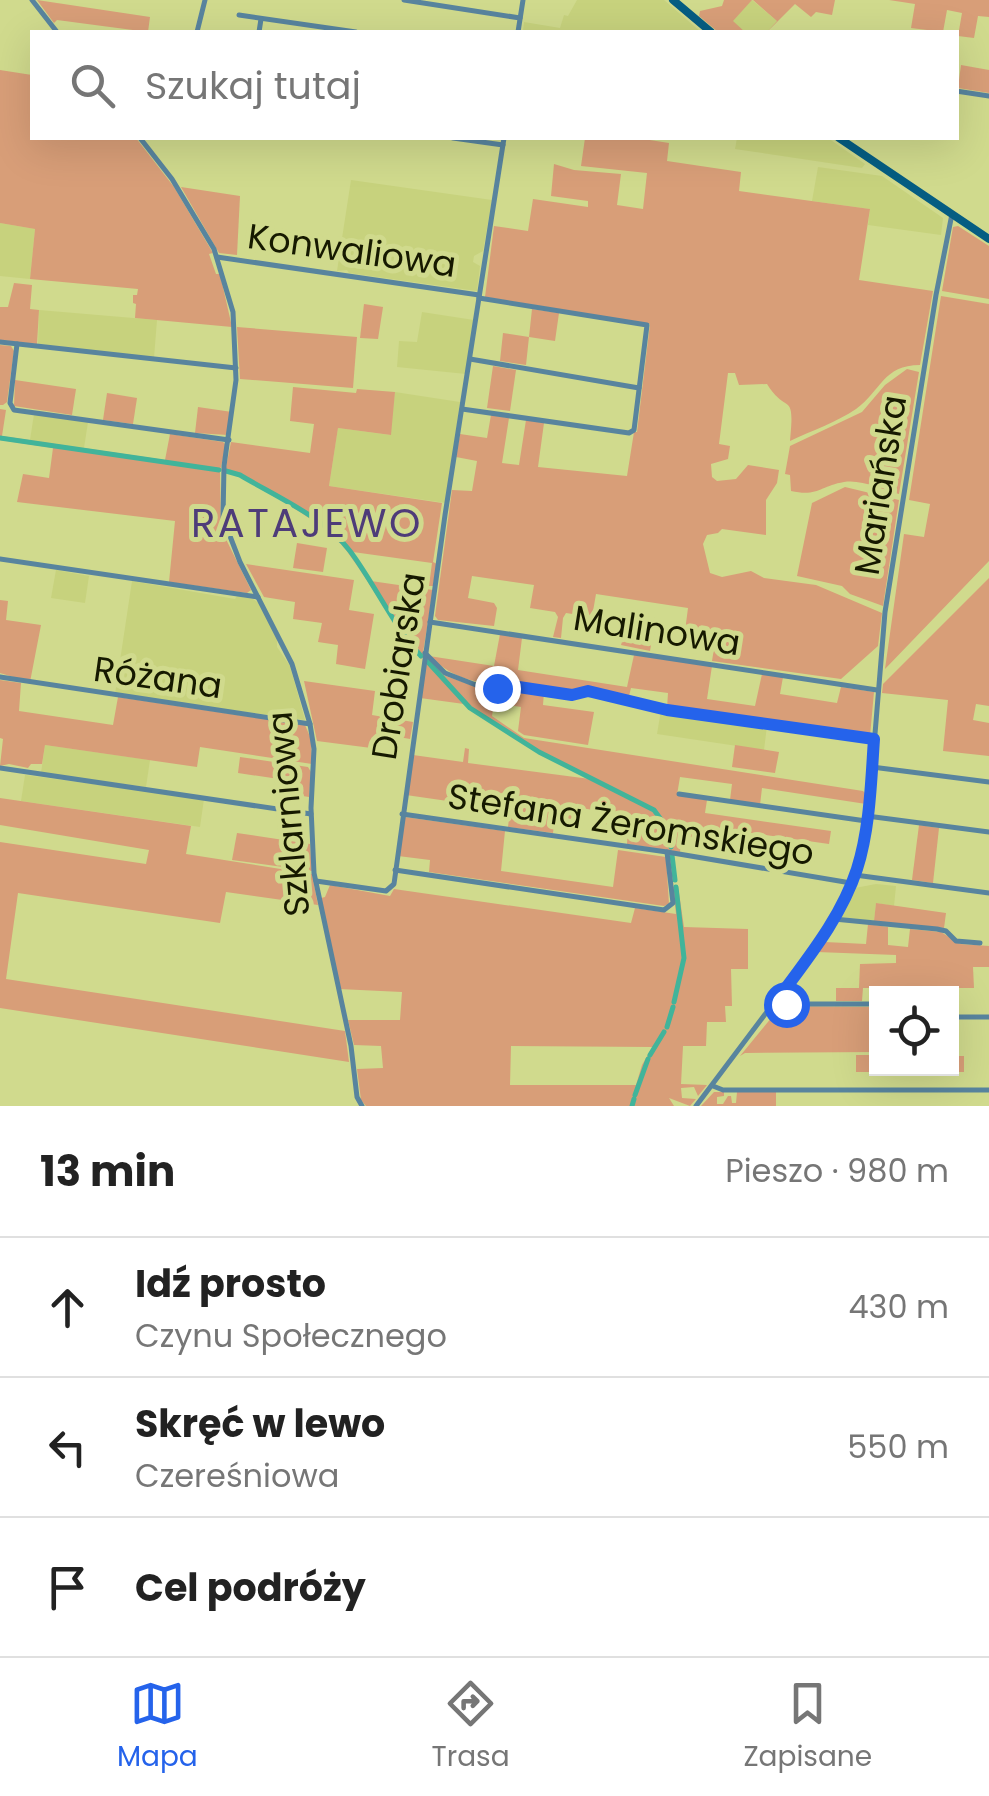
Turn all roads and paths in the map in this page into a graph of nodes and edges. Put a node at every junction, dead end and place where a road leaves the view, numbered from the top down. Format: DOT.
graph roads {
  1 [pos="32,0"];
  2 [pos="205,0"];
  3 [pos="404,0"];
  4 [pos="522,0"];
  5 [pos="673,0"];
  6 [pos="239,15"];
  7 [pos="520,18"];
  8 [pos="261,19"];
  9 [pos="55,30"];
  10 [pos="198,30"];
  11 [pos="259,30"];
  12 [pos="341,30"];
  13 [pos="518,30"];
  14 [pos="708,30"];
  15 [pos="959,91"];
  16 [pos="989,96"];
  17 [pos="141,140"];
  18 [pos="842,140"];
  19 [pos="503,141"];
  20 [pos="952,214"];
  21 [pos="989,239"];
  22 [pos="217,257"];
  23 [pos="479,296"];
  24 [pos="0,342"];
  25 [pos="17,344"];
  26 [pos="470,359"];
  27 [pos="236,368"];
  28 [pos="639,388"];
  29 [pos="462,409"];
  30 [pos="230,440"];
  31 [pos="0,559"];
  32 [pos="258,598"];
  33 [pos="430,622"];
  34 [pos="425,653"];
  35 [pos="0,677"];
  36 [pos="877,690"];
  37 [pos="310,724"];
  38 [pos="874,739"];
  39 [pos="872,766"];
  40 [pos="0,768"];
  41 [pos="989,782"];
  42 [pos="678,794"];
  43 [pos="312,814"];
  44 [pos="402,814"];
  45 [pos="866,818"];
  46 [pos="989,832"];
  47 [pos="667,852"];
  48 [pos="395,870"];
  49 [pos="854,875"];
  50 [pos="315,881"];
  51 [pos="851,883"];
  52 [pos="989,893"];
  53 [pos="834,919"];
  54 [pos="980,943"];
  55 [pos="777,1000"];
  56 [pos="869,1004"];
  57 [pos="959,1017"];
  58 [pos="989,1017"];
  59 [pos="712,1085"];
  60 [pos="989,1090"];
  61 [pos="362,1106"];
  62 [pos="696,1106"];
  1 -- 9 [label="street"];
  2 -- 10 [label="street"];
  3 -- 7 [label="street"];
  4 -- 7 [label="street"];
  5 -- 14 [label="main road"];
  6 -- 8 [label="street"];
  7 -- 13 [label="street"];
  8 -- 11 [label="street"];
  8 -- 12 [label="street"];
  15 -- 16 [label="street"];
  17 -- 22 [label="street, Szklarniowa"];
  18 -- 20 [label="main road"];
  19 -- 23 [label="street, Drobiarska"];
  20 -- 21 [label="main road"];
  20 -- 36 [label="street, Mariańska"];
  22 -- 23 [label="street, Konwaliowa"];
  22 -- 27 [label="street, Szklarniowa"];
  23 -- 26 [label="street, Drobiarska"];
  23 -- 28 [label="street, Konwaliowa"];
  24 -- 25 [label="street"];
  25 -- 27 [label="street"];
  25 -- 30 [label="street"];
  26 -- 28 [label="street"];
  26 -- 29 [label="street, Drobiarska"];
  27 -- 30 [label="street, Szklarniowa"];
  28 -- 29 [label="street"];
  29 -- 33 [label="street, Drobiarska"];
  30 -- 32 [label="street, Szklarniowa"];
  31 -- 32 [label="street"];
  32 -- 37 [label="street, Szklarniowa"];
  33 -- 34 [label="street, Drobiarska"];
  33 -- 36 [label="street, Malinowa"];
  34 -- 38 [label="street"];
  34 -- 44 [label="street, Drobiarska"];
  35 -- 37 [label="street, Różana"];
  36 -- 38 [label="street, Mariańska"];
  37 -- 43 [label="street, Szklarniowa"];
  38 -- 39 [label="street, Mariańska"];
  39 -- 41 [label="street"];
  39 -- 45 [label="street, Mariańska"];
  40 -- 43 [label="street"];
  42 -- 45 [label="street"];
  43 -- 50 [label="street, Szklarniowa"];
  44 -- 47 [label="street, Stefana Żeromskiego"];
  44 -- 48 [label="street, Drobiarska"];
  45 -- 46 [label="street"];
  45 -- 49 [label="street, Mariańska"];
  47 -- 48 [label="street"];
  47 -- 51 [label="street, Stefana Żeromskiego"];
  48 -- 50 [label="street"];
  49 -- 51 [label="street, Mariańska"];
  49 -- 52 [label="street, Stefana Żeromskiego"];
  50 -- 61 [label="street, Szklarniowa"];
  51 -- 53 [label="street, Mariańska"];
  53 -- 54 [label="street"];
  53 -- 55 [label="street, Mariańska"];
  55 -- 56 [label="street"];
  55 -- 59 [label="street, Mariańska"];
  57 -- 58 [label="street"];
  59 -- 60 [label="street"];
  59 -- 62 [label="street, Mariańska"];
}
